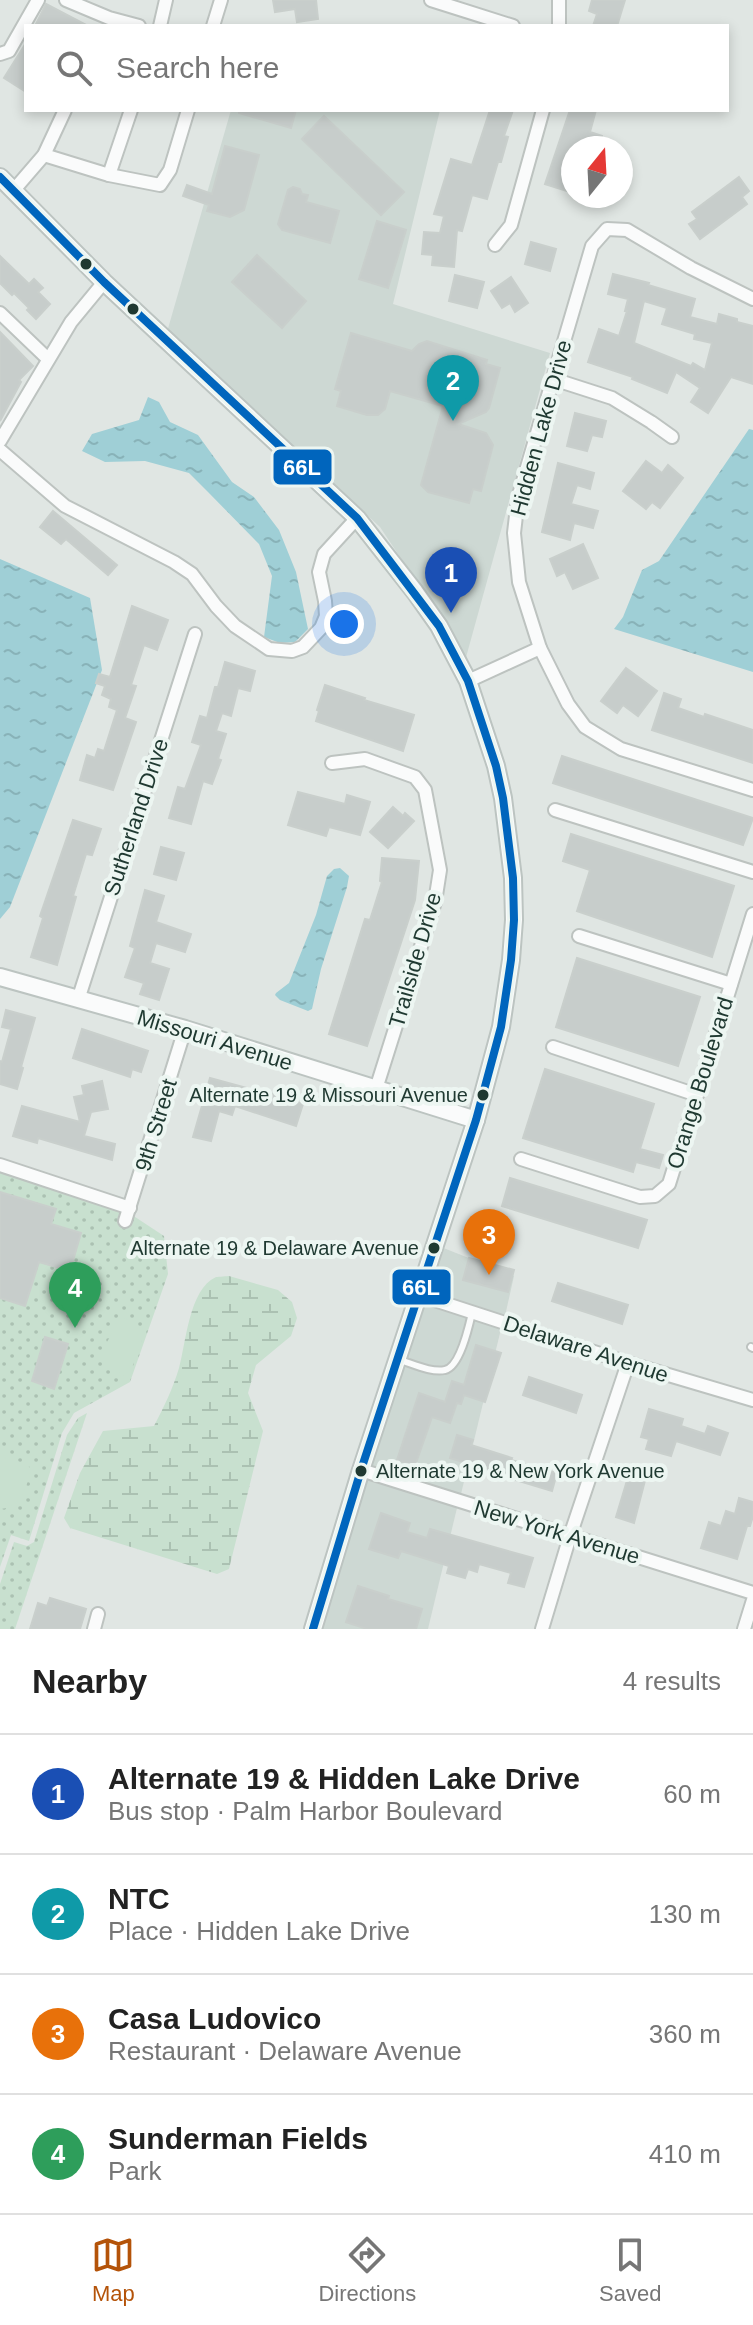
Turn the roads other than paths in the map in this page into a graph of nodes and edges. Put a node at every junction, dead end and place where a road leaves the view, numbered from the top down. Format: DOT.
graph roads {
  1 [pos="38,0"];
  2 [pos="66,0"];
  3 [pos="166,0"];
  4 [pos="221,0"];
  5 [pos="431,0"];
  6 [pos="559,0"];
  7 [pos="107,22"];
  8 [pos="24,24"];
  9 [pos="160,24"];
  10 [pos="214,24"];
  11 [pos="507,24"];
  12 [pos="559,24"];
  13 [pos="24,25"];
  14 [pos="0,54"];
  15 [pos="64,112"];
  16 [pos="130,112"];
  17 [pos="187,112"];
  18 [pos="542,112"];
  19 [pos="44,155"];
  20 [pos="109,175"];
  21 [pos="0,177"];
  22 [pos="13,191"];
  23 [pos="495,245"];
  24 [pos="104,282"];
  25 [pos="752,294"];
  26 [pos="0,313"];
  27 [pos="48,359"];
  28 [pos="553,379"];
  29 [pos="672,437"];
  30 [pos="0,441"];
  31 [pos="0,450"];
  32 [pos="357,518"];
  33 [pos="195,634"];
  34 [pos="540,648"];
  35 [pos="468,681"];
  36 [pos="332,763"];
  37 [pos="753,790"];
  38 [pos="555,810"];
  39 [pos="753,872"];
  40 [pos="753,914"];
  41 [pos="579,936"];
  42 [pos="0,977"];
  43 [pos="731,984"];
  44 [pos="78,1000"];
  45 [pos="185,1029"];
  46 [pos="553,1047"];
  47 [pos="376,1089"];
  48 [pos="697,1095"];
  49 [pos="476,1120"];
  50 [pos="521,1159"];
  51 [pos="0,1165"];
  52 [pos="130,1208"];
  53 [pos="125,1221"];
  54 [pos="419,1295"];
  55 [pos="472,1313"];
  56 [pos="398,1359"];
  57 [pos="628,1363"];
  58 [pos="753,1400"];
  59 [pos="361,1470"];
  60 [pos="570,1536"];
  61 [pos="753,1593"];
  62 [pos="753,1600"];
  63 [pos="98,1614"];
  64 [pos="94,1629"];
  65 [pos="313,1629"];
  66 [pos="542,1629"];
  67 [pos="744,1629"];
  1 -- 8 [label="street"];
  2 -- 7 [label="street"];
  3 -- 9 [label="street"];
  4 -- 10 [label="street"];
  5 -- 11 [label="street"];
  6 -- 12 [label="street"];
  13 -- 14 [label="street"];
  15 -- 19 [label="street"];
  16 -- 20 [label="street"];
  17 -- 20 [label="street"];
  18 -- 23 [label="street"];
  19 -- 20 [label="street"];
  19 -- 22 [label="street"];
  21 -- 22 [label="main road"];
  22 -- 24 [label="main road"];
  24 -- 27 [label="street"];
  24 -- 32 [label="main road"];
  25 -- 28 [label="street, Hidden Lake Drive"];
  26 -- 27 [label="street"];
  27 -- 30 [label="street"];
  28 -- 29 [label="street"];
  28 -- 34 [label="street, Hidden Lake Drive"];
  31 -- 32 [label="street"];
  32 -- 35 [label="main road"];
  33 -- 44 [label="street, Sutherland Drive"];
  34 -- 35 [label="street"];
  34 -- 37 [label="street, Hidden Lake Drive"];
  35 -- 49 [label="main road"];
  36 -- 47 [label="street, Trailside Drive"];
  38 -- 39 [label="street"];
  40 -- 43 [label="street, Orange Boulevard"];
  41 -- 43 [label="street"];
  42 -- 44 [label="main road, Missouri Avenue"];
  43 -- 48 [label="street, Orange Boulevard"];
  44 -- 45 [label="main road, Missouri Avenue"];
  45 -- 47 [label="main road, Missouri Avenue"];
  45 -- 52 [label="street, 9th Street"];
  46 -- 48 [label="street"];
  47 -- 49 [label="main road, Missouri Avenue"];
  48 -- 50 [label="street, Orange Boulevard"];
  49 -- 54 [label="main road"];
  51 -- 52 [label="street"];
  52 -- 53 [label="street, 9th Street"];
  54 -- 55 [label="street, Delaware Avenue"];
  54 -- 56 [label="main road"];
  55 -- 56 [label="lane"];
  55 -- 57 [label="street, Delaware Avenue"];
  56 -- 59 [label="main road"];
  57 -- 58 [label="street, Delaware Avenue"];
  57 -- 60 [label="street"];
  59 -- 60 [label="street, New York Avenue"];
  59 -- 65 [label="main road"];
  60 -- 61 [label="street, New York Avenue"];
  60 -- 66 [label="street"];
  62 -- 67 [label="street"];
  63 -- 64 [label="street"];
}
